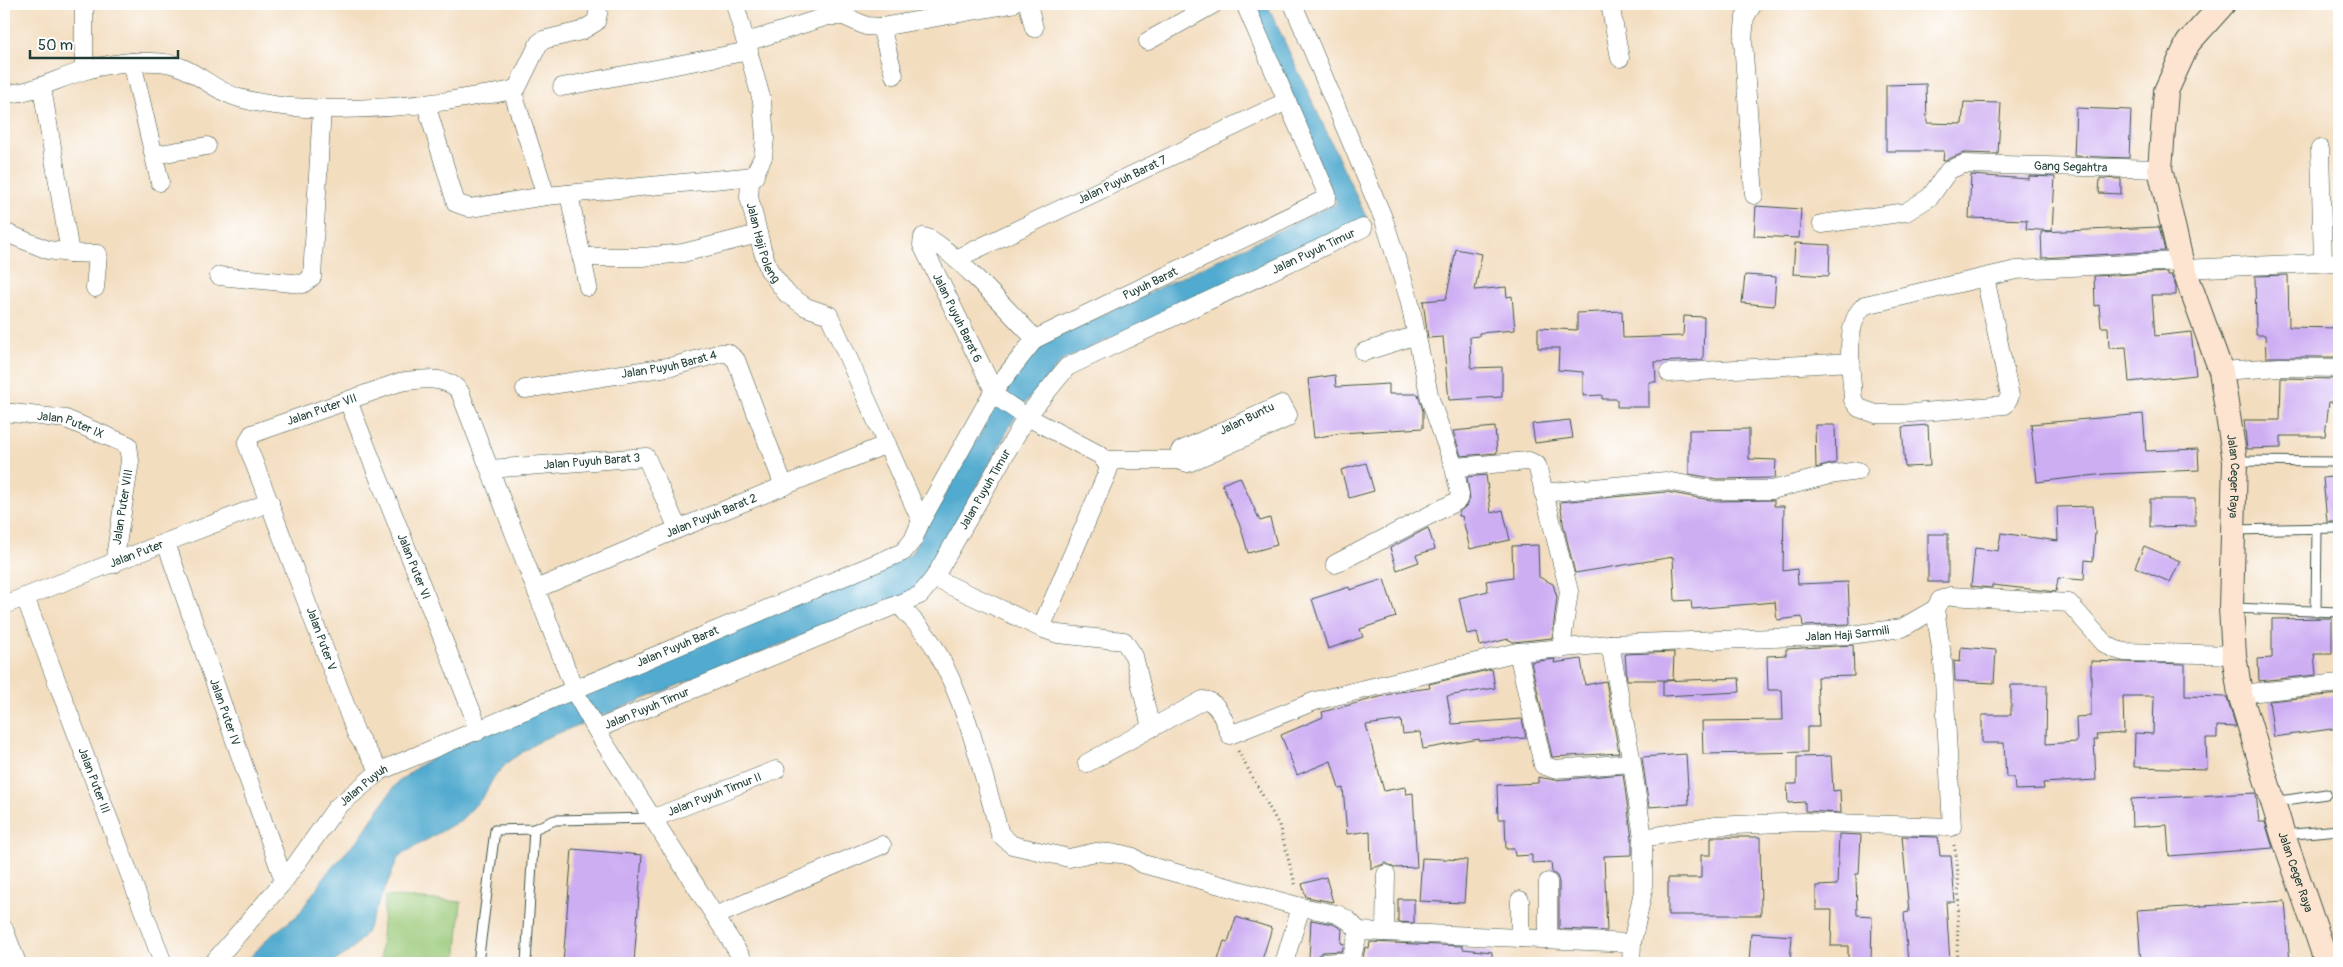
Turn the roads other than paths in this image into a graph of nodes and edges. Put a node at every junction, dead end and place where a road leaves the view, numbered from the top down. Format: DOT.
graph roads {
  1 [pos="84,4"];
  2 [pos="597,4"];
  3 [pos="735,4"];
  4 [pos="1012,4"];
  5 [pos="1028,4"];
  6 [pos="1214,4"];
  7 [pos="1245,4"];
  8 [pos="1293,4"];
  9 [pos="1610,4"];
  10 [pos="1753,4"];
  11 [pos="2223,4"];
  12 [pos="881,27"];
  13 [pos="1034,28"];
  14 [pos="1148,41"];
  15 [pos="748,47"];
  16 [pos="1620,58"];
  17 [pos="132,62"];
  18 [pos="84,70"];
  19 [pos="894,76"];
  20 [pos="562,87"];
  21 [pos="42,88"];
  22 [pos="512,90"];
  23 [pos="4,94"];
  24 [pos="1287,101"];
  25 [pos="426,104"];
  26 [pos="322,108"];
  27 [pos="207,146"];
  28 [pos="2320,149"];
  29 [pos="154,156"];
  30 [pos="2160,169"];
  31 [pos="755,176"];
  32 [pos="160,182"];
  33 [pos="569,194"];
  34 [pos="1754,195"];
  35 [pos="546,196"];
  36 [pos="1822,224"];
  37 [pos="1363,228"];
  38 [pos="4,232"];
  39 [pos="758,234"];
  40 [pos="70,253"];
  41 [pos="582,257"];
  42 [pos="956,259"];
  43 [pos="2331,262"];
  44 [pos="2183,265"];
  45 [pos="219,276"];
  46 [pos="1985,277"];
  47 [pos="588,287"];
  48 [pos="95,288"];
  49 [pos="1417,335"];
  50 [pos="1035,339"];
  51 [pos="1364,352"];
  52 [pos="1851,362"];
  53 [pos="2339,368"];
  54 [pos="2221,371"];
  55 [pos="1669,373"];
  56 [pos="525,389"];
  57 [pos="995,394"];
  58 [pos="348,401"];
  59 [pos="4,412"];
  60 [pos="1025,415"];
  61 [pos="887,444"];
  62 [pos="130,450"];
  63 [pos="1105,460"];
  64 [pos="1177,460"];
  65 [pos="2235,461"];
  66 [pos="2339,462"];
  67 [pos="1454,467"];
  68 [pos="490,469"];
  69 [pos="1858,471"];
  70 [pos="784,486"];
  71 [pos="1543,493"];
  72 [pos="270,502"];
  73 [pos="921,521"];
  74 [pos="2317,528"];
  75 [pos="2339,528"];
  76 [pos="678,529"];
  77 [pos="2232,530"];
  78 [pos="166,543"];
  79 [pos="114,564"];
  80 [pos="1335,564"];
  81 [pos="934,578"];
  82 [pos="536,589"];
  83 [pos="25,597"];
  84 [pos="4,605"];
  85 [pos="900,605"];
  86 [pos="2231,608"];
  87 [pos="1935,609"];
  88 [pos="2316,612"];
  89 [pos="2339,612"];
  90 [pos="1041,628"];
  91 [pos="1610,644"];
  92 [pos="1561,649"];
  93 [pos="1518,652"];
  94 [pos="2234,655"];
  95 [pos="2339,683"];
  96 [pos="576,692"];
  97 [pos="2240,694"];
  98 [pos="595,726"];
  99 [pos="1151,728"];
  100 [pos="477,732"];
  101 [pos="1632,762"];
  102 [pos="1087,763"];
  103 [pos="776,770"];
  104 [pos="380,771"];
  105 [pos="2326,794"];
  106 [pos="2273,802"];
  107 [pos="654,818"];
  108 [pos="534,829"];
  109 [pos="2339,830"];
  110 [pos="2283,835"];
  111 [pos="1643,838"];
  112 [pos="882,845"];
  113 [pos="1386,874"];
  114 [pos="284,881"];
  115 [pos="1548,882"];
  116 [pos="1520,900"];
  117 [pos="1300,907"];
  118 [pos="715,916"];
  119 [pos="4,929"];
  120 [pos="1358,931"];
  121 [pos="1385,932"];
  122 [pos="1520,938"];
  123 [pos="1548,939"];
  124 [pos="1632,943"];
  125 [pos="2330,955"];
  126 [pos="1351,962"];
  127 [pos="17,963"];
  128 [pos="163,963"];
  129 [pos="213,963"];
  130 [pos="478,963"];
  131 [pos="526,963"];
  132 [pos="746,963"];
  133 [pos="1284,963"];
  134 [pos="1324,963"];
  135 [pos="1631,963"];
  1 -- 18 [label="street"];
  2 -- 22 [label="street"];
  3 -- 15 [label="street, Jalan Haji Poleng"];
  4 -- 12 [label="street"];
  5 -- 13 [label="street"];
  6 -- 14 [label="street"];
  7 -- 24 [label="street"];
  8 -- 49 [label="street"];
  9 -- 16 [label="street"];
  10 -- 34 [label="street"];
  11 -- 30 [label="main road, Jalan Ceger Raya"];
  12 -- 15 [label="street"];
  12 -- 19 [label="street"];
  15 -- 20 [label="street"];
  15 -- 31 [label="street, Jalan Haji Poleng"];
  17 -- 18 [label="street"];
  17 -- 26 [label="street"];
  17 -- 29 [label="street"];
  18 -- 21 [label="street"];
  21 -- 23 [label="street"];
  21 -- 40 [label="street"];
  22 -- 25 [label="street"];
  22 -- 35 [label="street"];
  24 -- 42 [label="street, Jalan Puyuh Barat 7"];
  24 -- 50 [label="street, Puyuh Barat"];
  25 -- 26 [label="street"];
  25 -- 35 [label="street"];
  26 -- 45 [label="street"];
  27 -- 29 [label="street"];
  28 -- 43 [label="street"];
  29 -- 32 [label="street"];
  30 -- 36 [label="street, Gang Segahtra"];
  30 -- 44 [label="main road, Jalan Ceger Raya"];
  31 -- 33 [label="street"];
  31 -- 39 [label="street, Jalan Haji Poleng"];
  33 -- 35 [label="street"];
  33 -- 41 [label="street"];
  37 -- 60 [label="street, Jalan Puyuh Timur"];
  38 -- 40 [label="street"];
  39 -- 41 [label="street"];
  39 -- 61 [label="street, Jalan Haji Poleng"];
  40 -- 48 [label="street"];
  41 -- 47 [label="street"];
  42 -- 50 [label="street"];
  42 -- 57 [label="street, Jalan Puyuh Barat 6"];
  43 -- 44 [label="street"];
  44 -- 46 [label="street"];
  44 -- 54 [label="main road, Jalan Ceger Raya"];
  46 -- 52 [label="street"];
  46 -- 52 [label="street"];
  49 -- 51 [label="street"];
  49 -- 67 [label="street"];
  50 -- 57 [label="street, Puyuh Barat"];
  52 -- 55 [label="street"];
  53 -- 54 [label="street"];
  54 -- 65 [label="main road, Jalan Ceger Raya"];
  56 -- 70 [label="street, Jalan Puyuh Barat 4"];
  57 -- 60 [label="street"];
  57 -- 73 [label="street, Jalan Puyuh Barat"];
  58 -- 68 [label="street, Jalan Puter VII"];
  58 -- 72 [label="street, Jalan Puter VII"];
  58 -- 100 [label="street, Jalan Puter VI"];
  59 -- 62 [label="street, Jalan Puter IX"];
  60 -- 63 [label="street"];
  60 -- 81 [label="street, Jalan Puyuh Timur"];
  61 -- 70 [label="street, Jalan Puyuh Barat 2"];
  61 -- 73 [label="street, Jalan Haji Poleng"];
  62 -- 79 [label="street, Jalan Puter VIII"];
  63 -- 64 [label="street, Jalan Buntu"];
  63 -- 90 [label="street"];
  64 -- 64 [label="street, Jalan Buntu"];
  65 -- 66 [label="lane"];
  65 -- 77 [label="main road, Jalan Ceger Raya"];
  67 -- 71 [label="street"];
  67 -- 80 [label="street"];
  68 -- 76 [label="street, Jalan Puyuh Barat 3"];
  68 -- 82 [label="street"];
  69 -- 71 [label="street"];
  70 -- 76 [label="street, Jalan Puyuh Barat 2"];
  71 -- 92 [label="street"];
  72 -- 78 [label="street, Jalan Puter"];
  72 -- 104 [label="street, Jalan Puter V"];
  73 -- 96 [label="street, Jalan Puyuh Barat"];
  74 -- 75 [label="lane"];
  74 -- 77 [label="lane"];
  74 -- 88 [label="lane"];
  76 -- 82 [label="street, Jalan Puyuh Barat 2"];
  77 -- 86 [label="main road, Jalan Ceger Raya"];
  78 -- 79 [label="street, Jalan Puter"];
  78 -- 114 [label="street, Jalan Puter IV"];
  79 -- 83 [label="street, Jalan Puter"];
  81 -- 85 [label="street, Jalan Puyuh Timur"];
  81 -- 90 [label="street"];
  82 -- 96 [label="street"];
  83 -- 84 [label="street, Jalan Puter"];
  83 -- 128 [label="street, Jalan Puter III"];
  85 -- 98 [label="street, Jalan Puyuh Timur"];
  85 -- 117 [label="street"];
  86 -- 88 [label="lane"];
  86 -- 94 [label="main road, Jalan Ceger Raya"];
  87 -- 91 [label="street, Jalan Haji Sarmili"];
  87 -- 94 [label="street, Jalan Haji Sarmili"];
  87 -- 111 [label="street"];
  88 -- 89 [label="lane"];
  90 -- 99 [label="street"];
  91 -- 92 [label="street, Jalan Haji Sarmili"];
  91 -- 101 [label="street"];
  92 -- 93 [label="street, Jalan Haji Sarmili"];
  93 -- 99 [label="street, Jalan Haji Sarmili"];
  93 -- 101 [label="street"];
  94 -- 97 [label="main road, Jalan Ceger Raya"];
  95 -- 97 [label="street"];
  96 -- 98 [label="street"];
  96 -- 100 [label="street, Jalan Puyuh"];
  97 -- 106 [label="main road, Jalan Ceger Raya"];
  98 -- 107 [label="street"];
  99 -- 102 [label="street"];
  100 -- 104 [label="street, Jalan Puyuh"];
  101 -- 111 [label="street"];
  103 -- 107 [label="street, Jalan Puyuh Timur II"];
  104 -- 114 [label="street, Jalan Puyuh"];
  105 -- 106 [label="lane"];
  106 -- 110 [label="main road, Jalan Ceger Raya"];
  107 -- 108 [label="lane"];
  107 -- 118 [label="street"];
  108 -- 130 [label="lane"];
  108 -- 131 [label="lane"];
  109 -- 110 [label="lane"];
  110 -- 125 [label="main road, Jalan Ceger Raya"];
  111 -- 124 [label="street"];
  112 -- 118 [label="street"];
  113 -- 121 [label="street"];
  114 -- 129 [label="street, Jalan Puyuh"];
  115 -- 123 [label="street"];
  116 -- 122 [label="street"];
  117 -- 120 [label="street"];
  117 -- 133 [label="street"];
  118 -- 132 [label="street"];
  119 -- 127 [label="street"];
  120 -- 121 [label="street"];
  120 -- 126 [label="street"];
  121 -- 122 [label="street"];
  122 -- 123 [label="street"];
  123 -- 124 [label="street"];
  124 -- 135 [label="street"];
  126 -- 134 [label="street"];
}
